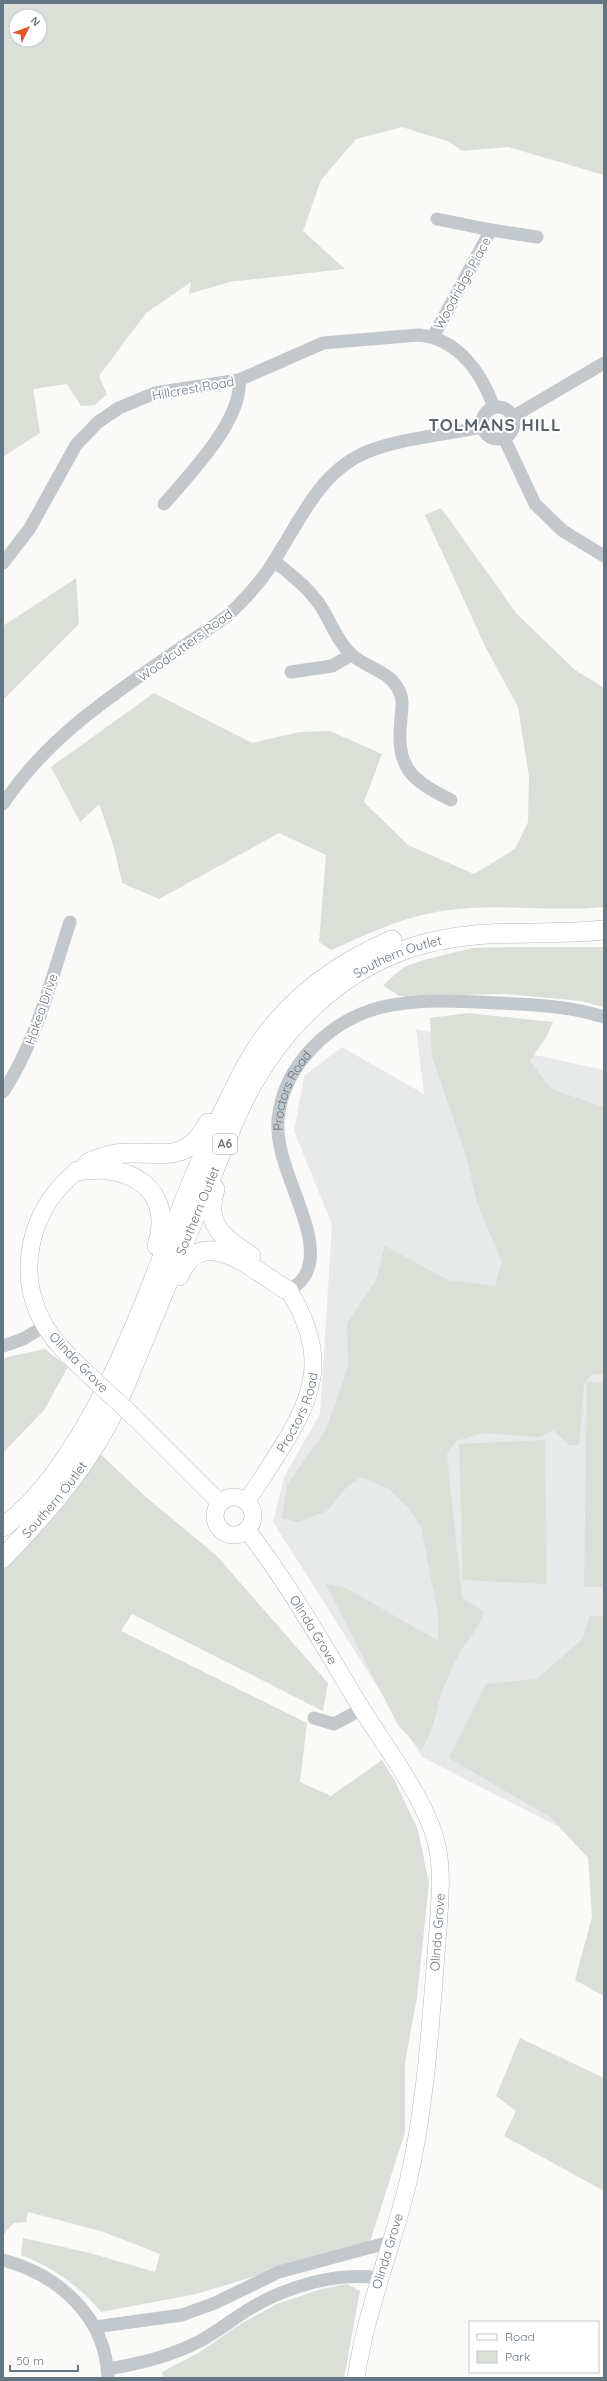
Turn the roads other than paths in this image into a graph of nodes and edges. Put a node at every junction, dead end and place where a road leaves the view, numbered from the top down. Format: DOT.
graph roads {
  1 [pos="437,219"];
  2 [pos="491,230"];
  3 [pos="536,237"];
  4 [pos="433,337"];
  5 [pos="604,363"];
  6 [pos="239,380"];
  7 [pos="494,407"];
  8 [pos="514,416"];
  9 [pos="482,427"];
  10 [pos="504,438"];
  11 [pos="164,504"];
  12 [pos="604,556"];
  13 [pos="274,561"];
  14 [pos="3,563"];
  15 [pos="351,655"];
  16 [pos="291,672"];
  17 [pos="451,800"];
  18 [pos="3,804"];
  19 [pos="604,918"];
  20 [pos="70,922"];
  21 [pos="604,930"];
  22 [pos="604,1017"];
  23 [pos="272,1055"];
  24 [pos="251,1056"];
  25 [pos="3,1092"];
  26 [pos="77,1171"];
  27 [pos="289,1291"];
  28 [pos="45,1326"];
  29 [pos="3,1346"];
  30 [pos="70,1482"];
  31 [pos="246,1501"];
  32 [pos="220,1503"];
  33 [pos="3,1516"];
  34 [pos="3,1526"];
  35 [pos="247,1530"];
  36 [pos="3,1558"];
  37 [pos="362,1709"];
  38 [pos="314,1718"];
  39 [pos="390,2242"];
  40 [pos="3,2260"];
  41 [pos="379,2278"];
  42 [pos="95,2327"];
  43 [pos="108,2374"];
  44 [pos="356,2378"];
  1 -- 2 [label="street, Woodridge Place"];
  2 -- 3 [label="street, Woodridge Place"];
  2 -- 4 [label="street, Woodridge Place"];
  4 -- 6 [label="street, Hillcrest Road"];
  4 -- 7 [label="street, Hillcrest Road"];
  5 -- 8 [label="street"];
  6 -- 11 [label="street"];
  6 -- 14 [label="street, Hillcrest Road"];
  7 -- 8 [label="street"];
  7 -- 9 [label="street"];
  8 -- 10 [label="street"];
  9 -- 10 [label="street"];
  9 -- 13 [label="street, Woodcutters Road"];
  10 -- 12 [label="street"];
  13 -- 15 [label="street"];
  13 -- 18 [label="street, Woodcutters Road"];
  15 -- 16 [label="street"];
  15 -- 17 [label="street"];
  19 -- 24 [label="highway, Southern Outlet / A6"];
  20 -- 25 [label="street, Hakea Drive"];
  21 -- 23 [label="highway, Southern Outlet / A6"];
  22 -- 27 [label="street, Proctors Road"];
  23 -- 27 [label="highway"];
  23 -- 30 [label="highway, Southern Outlet / A6"];
  24 -- 26 [label="highway"];
  24 -- 34 [label="highway, Southern Outlet / A6"];
  26 -- 28 [label="main road, Olinda Grove"];
  26 -- 33 [label="highway"];
  27 -- 30 [label="highway"];
  27 -- 31 [label="main road, Proctors Road"];
  28 -- 29 [label="street"];
  28 -- 32 [label="main road, Olinda Grove, bridge"];
  30 -- 36 [label="highway, Southern Outlet / A6"];
  31 -- 32 [label="main road"];
  31 -- 35 [label="main road"];
  32 -- 35 [label="main road"];
  35 -- 37 [label="main road, Olinda Grove"];
  37 -- 38 [label="street"];
  37 -- 39 [label="main road, Olinda Grove"];
  39 -- 41 [label="main road, Olinda Grove"];
  39 -- 42 [label="street"];
  40 -- 42 [label="street"];
  41 -- 43 [label="street"];
  41 -- 44 [label="main road, Olinda Grove"];
  42 -- 43 [label="street"];
}
